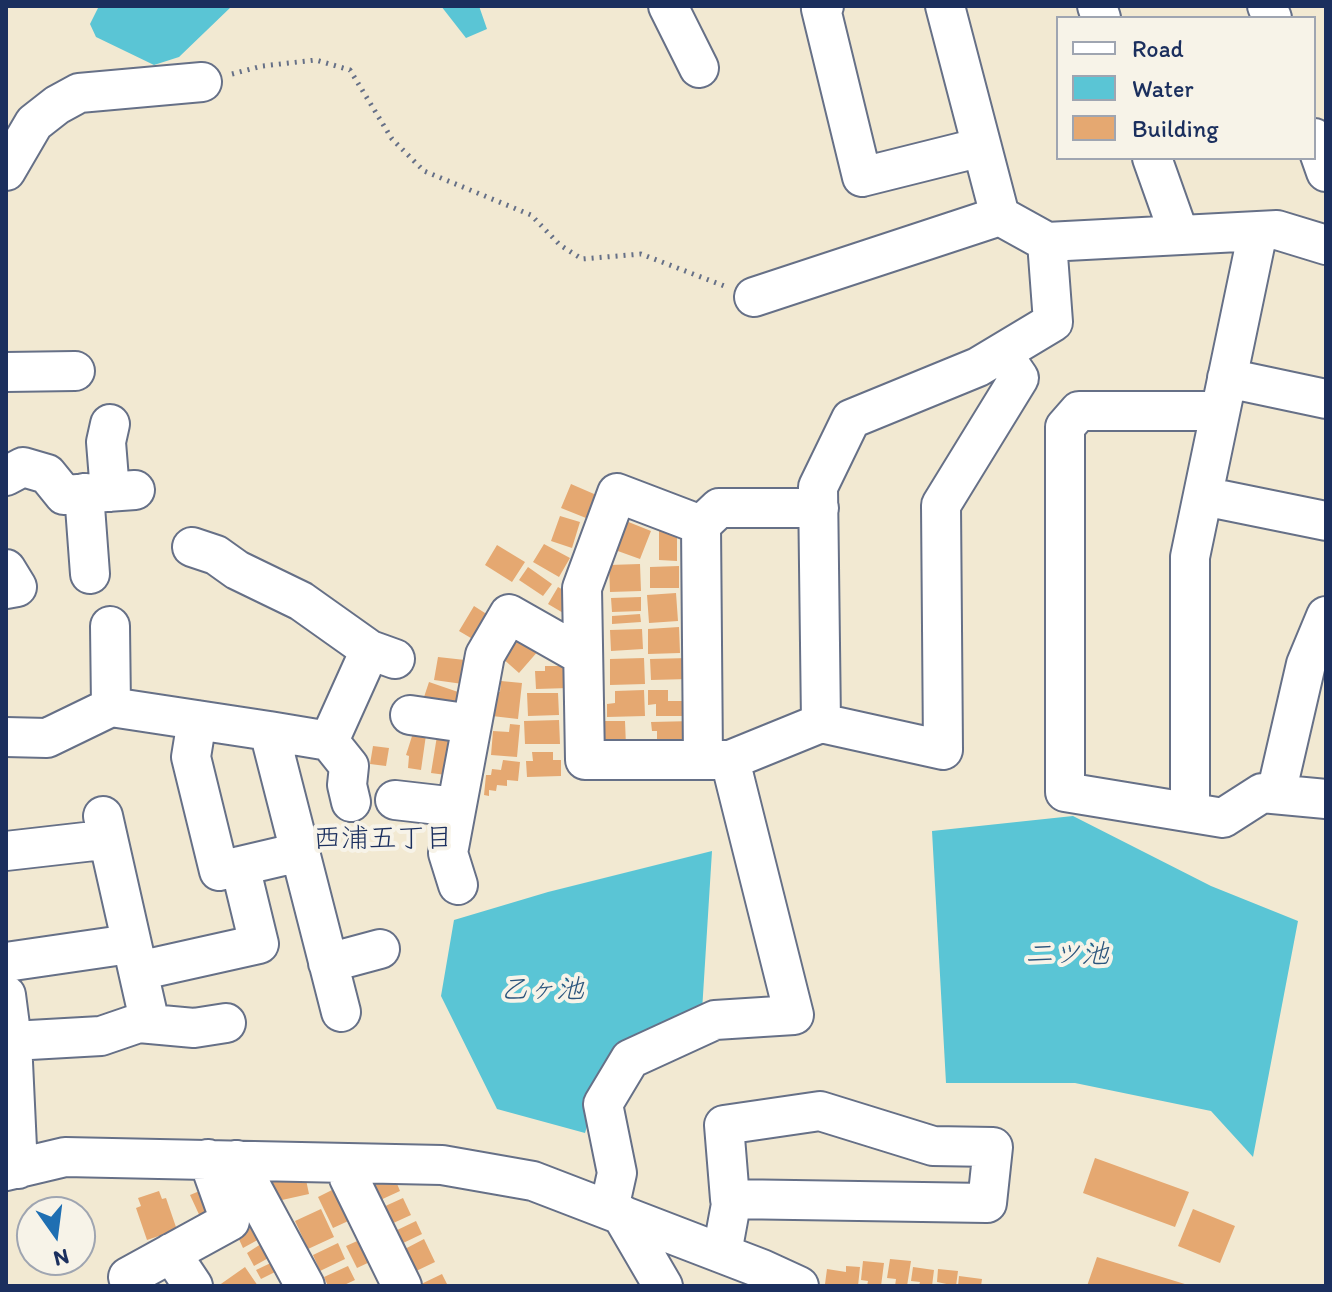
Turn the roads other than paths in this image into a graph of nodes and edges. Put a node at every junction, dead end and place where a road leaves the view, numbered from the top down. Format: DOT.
graph roads {
  1 [pos="668,6"];
  2 [pos="824,6"];
  3 [pos="945,6"];
  4 [pos="699,68"];
  5 [pos="202,82"];
  6 [pos="1316,144"];
  7 [pos="982,147"];
  8 [pos="1153,160"];
  9 [pos="6,171"];
  10 [pos="1326,172"];
  11 [pos="1000,216"];
  12 [pos="1258,231"];
  13 [pos="1179,234"];
  14 [pos="1047,242"];
  15 [pos="1326,245"];
  16 [pos="754,297"];
  17 [pos="1002,353"];
  18 [pos="75,371"];
  19 [pos="6,372"];
  20 [pos="1224,395"];
  21 [pos="1326,399"];
  22 [pos="110,424"];
  23 [pos="6,476"];
  24 [pos="110,492"];
  25 [pos="1203,496"];
  26 [pos="819,508"];
  27 [pos="1326,521"];
  28 [pos="701,525"];
  29 [pos="192,547"];
  30 [pos="6,569"];
  31 [pos="90,574"];
  32 [pos="6,589"];
  33 [pos="1326,616"];
  34 [pos="110,626"];
  35 [pos="583,656"];
  36 [pos="1316,665"];
  37 [pos="111,707"];
  38 [pos="410,715"];
  39 [pos="197,720"];
  40 [pos="821,723"];
  41 [pos="472,724"];
  42 [pos="269,731"];
  43 [pos="6,737"];
  44 [pos="329,741"];
  45 [pos="716,760"];
  46 [pos="1276,794"];
  47 [pos="1326,799"];
  48 [pos="395,800"];
  49 [pos="351,802"];
  50 [pos="456,807"];
  51 [pos="1190,812"];
  52 [pos="6,851"];
  53 [pos="300,852"];
  54 [pos="240,866"];
  55 [pos="458,885"];
  56 [pos="380,949"];
  57 [pos="127,958"];
  58 [pos="6,962"];
  59 [pos="328,963"];
  60 [pos="341,1012"];
  61 [pos="8,1022"];
  62 [pos="226,1023"];
  63 [pos="150,1024"];
  64 [pos="222,1160"];
  65 [pos="347,1163"];
  66 [pos="12,1170"];
  67 [pos="730,1199"];
  68 [pos="615,1212"];
  69 [pos="171,1253"];
  70 [pos="722,1253"];
  71 [pos="128,1277"];
  72 [pos="193,1286"];
  73 [pos="305,1286"];
  74 [pos="402,1286"];
  75 [pos="663,1286"];
  76 [pos="799,1286"];
  1 -- 4 [label="street"];
  2 -- 7 [label="street"];
  3 -- 7 [label="street"];
  5 -- 9 [label="street"];
  6 -- 10 [label="street"];
  7 -- 11 [label="street"];
  8 -- 13 [label="street"];
  11 -- 14 [label="street"];
  11 -- 16 [label="street"];
  12 -- 13 [label="street"];
  12 -- 15 [label="street"];
  12 -- 20 [label="street"];
  13 -- 14 [label="street"];
  14 -- 17 [label="street"];
  17 -- 26 [label="street"];
  17 -- 40 [label="street"];
  18 -- 19 [label="street"];
  20 -- 21 [label="street"];
  20 -- 25 [label="street"];
  20 -- 51 [label="street"];
  22 -- 24 [label="street"];
  23 -- 24 [label="street"];
  24 -- 31 [label="street"];
  25 -- 27 [label="street"];
  25 -- 51 [label="street"];
  26 -- 28 [label="street"];
  26 -- 40 [label="street"];
  28 -- 35 [label="street"];
  28 -- 45 [label="street"];
  29 -- 44 [label="street"];
  30 -- 32 [label="street"];
  33 -- 36 [label="street"];
  34 -- 37 [label="street"];
  35 -- 41 [label="street"];
  35 -- 45 [label="street"];
  36 -- 46 [label="street"];
  37 -- 39 [label="street"];
  37 -- 43 [label="street"];
  38 -- 41 [label="street"];
  39 -- 42 [label="street"];
  39 -- 54 [label="street"];
  40 -- 45 [label="street"];
  41 -- 50 [label="street"];
  42 -- 44 [label="street"];
  42 -- 53 [label="street"];
  44 -- 49 [label="street"];
  45 -- 68 [label="street"];
  46 -- 47 [label="street"];
  46 -- 51 [label="street"];
  48 -- 50 [label="street"];
  50 -- 55 [label="street"];
  52 -- 57 [label="street"];
  53 -- 54 [label="street"];
  53 -- 59 [label="street"];
  54 -- 57 [label="street"];
  56 -- 59 [label="street"];
  57 -- 58 [label="street"];
  57 -- 63 [label="street"];
  59 -- 60 [label="street"];
  61 -- 63 [label="street"];
  61 -- 66 [label="street"];
  62 -- 63 [label="street"];
  64 -- 65 [label="street"];
  64 -- 66 [label="street"];
  64 -- 69 [label="street"];
  64 -- 73 [label="street"];
  65 -- 68 [label="street"];
  65 -- 74 [label="street"];
  67 -- 67 [label="street"];
  67 -- 70 [label="street"];
  68 -- 70 [label="street"];
  68 -- 75 [label="street"];
  69 -- 71 [label="street"];
  69 -- 72 [label="street"];
  70 -- 76 [label="street"];
}
